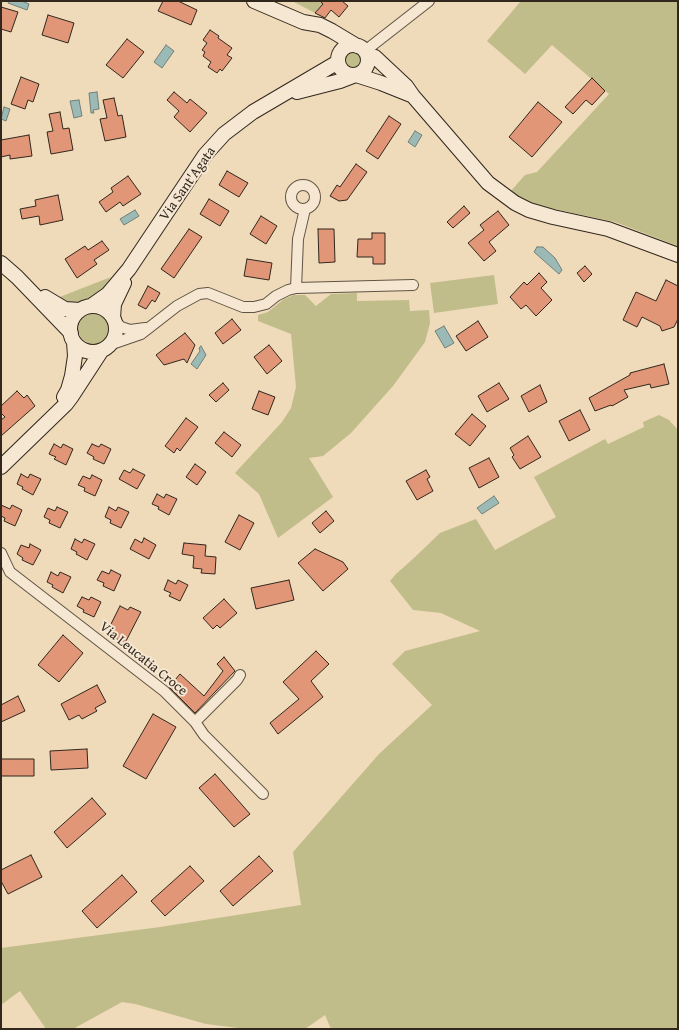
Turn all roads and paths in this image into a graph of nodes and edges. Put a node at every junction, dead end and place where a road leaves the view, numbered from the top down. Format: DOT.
graph roads {
  1 [pos="254,1"];
  2 [pos="429,1"];
  3 [pos="303,22"];
  4 [pos="363,50"];
  5 [pos="338,59"];
  6 [pos="355,75"];
  7 [pos="413,96"];
  8 [pos="279,97"];
  9 [pos="305,209"];
  10 [pos="678,255"];
  11 [pos="1,263"];
  12 [pos="129,270"];
  13 [pos="17,277"];
  14 [pos="413,285"];
  15 [pos="296,288"];
  16 [pos="86,308"];
  17 [pos="113,319"];
  18 [pos="155,324"];
  19 [pos="73,337"];
  20 [pos="105,348"];
  21 [pos="52,417"];
  22 [pos="1,467"];
  23 [pos="1,553"];
  24 [pos="240,675"];
  25 [pos="195,722"];
  26 [pos="263,794"];
  1 -- 3 [label="main road"];
  2 -- 4 [label="street"];
  3 -- 4 [label="main road"];
  3 -- 5 [label="main road"];
  4 -- 5 [label="main road"];
  4 -- 6 [label="main road"];
  4 -- 7 [label="main road"];
  5 -- 6 [label="main road"];
  5 -- 8 [label="main road"];
  6 -- 7 [label="main road"];
  6 -- 8 [label="main road"];
  7 -- 10 [label="main road"];
  8 -- 12 [label="main road, Via Sant'Agata"];
  9 -- 15 [label="street"];
  11 -- 13 [label="main road"];
  12 -- 16 [label="main road"];
  12 -- 17 [label="main road"];
  13 -- 16 [label="main road"];
  13 -- 19 [label="main road"];
  14 -- 15 [label="street"];
  15 -- 18 [label="street"];
  16 -- 17 [label="main road"];
  16 -- 19 [label="main road"];
  17 -- 18 [label="street"];
  17 -- 20 [label="main road"];
  18 -- 20 [label="street"];
  19 -- 20 [label="main road"];
  19 -- 21 [label="main road"];
  20 -- 21 [label="main road"];
  21 -- 22 [label="main road"];
  23 -- 25 [label="street, Via Leucatia Croce"];
  24 -- 25 [label="street"];
  25 -- 26 [label="street, Via Leucatia Croce"];
}
